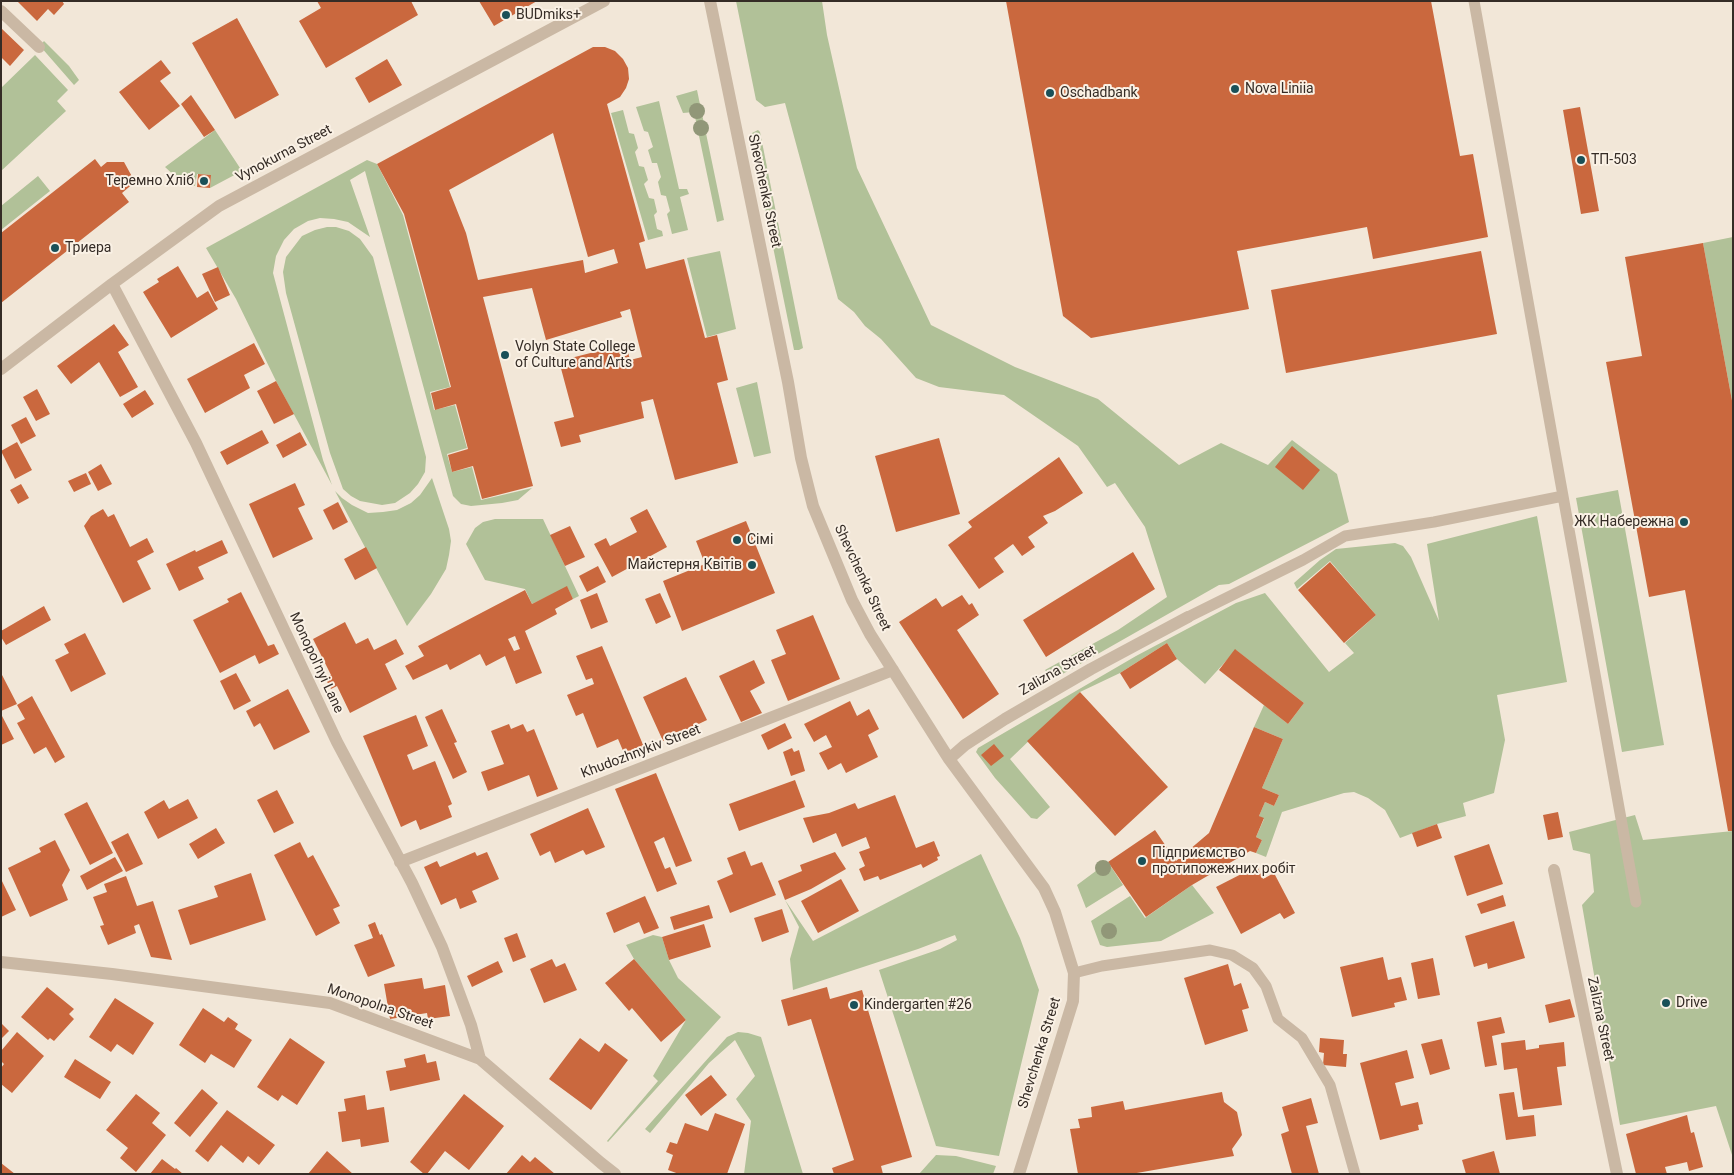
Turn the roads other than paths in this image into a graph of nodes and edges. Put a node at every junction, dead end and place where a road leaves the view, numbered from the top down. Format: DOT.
graph roads {
  1 [pos="604,1"];
  2 [pos="710,1"];
  3 [pos="1474,1"];
  4 [pos="1,11"];
  5 [pos="39,47"];
  6 [pos="112,284"];
  7 [pos="1,369"];
  8 [pos="1563,496"];
  9 [pos="1188,617"];
  10 [pos="893,670"];
  11 [pos="949,759"];
  12 [pos="400,862"];
  13 [pos="1554,870"];
  14 [pos="1636,902"];
  15 [pos="1,962"];
  16 [pos="1074,973"];
  17 [pos="480,1059"];
  18 [pos="615,1174"];
  19 [pos="1019,1174"];
  20 [pos="1355,1174"];
  21 [pos="1617,1174"];
  1 -- 6 [label="street, Vynokurna Street"];
  2 -- 10 [label="street, Shevchenka Street"];
  3 -- 8 [label="lane"];
  4 -- 5 [label="street"];
  6 -- 7 [label="street, Vynokurna Street"];
  6 -- 12 [label="street, Monopol'nyi Lane"];
  8 -- 9 [label="lane"];
  8 -- 14 [label="lane"];
  9 -- 11 [label="street, Zalizna Street"];
  10 -- 11 [label="street, Shevchenka Street"];
  10 -- 12 [label="street, Khudozhnykiv Street"];
  11 -- 16 [label="street, Shevchenka Street"];
  12 -- 17 [label="street, Monopol'nyi Lane"];
  13 -- 21 [label="street, Zalizna Street"];
  15 -- 17 [label="street, Monopolna Street"];
  16 -- 19 [label="street, Shevchenka Street"];
  16 -- 20 [label="lane"];
  17 -- 18 [label="street, Monopolna Street"];
}
